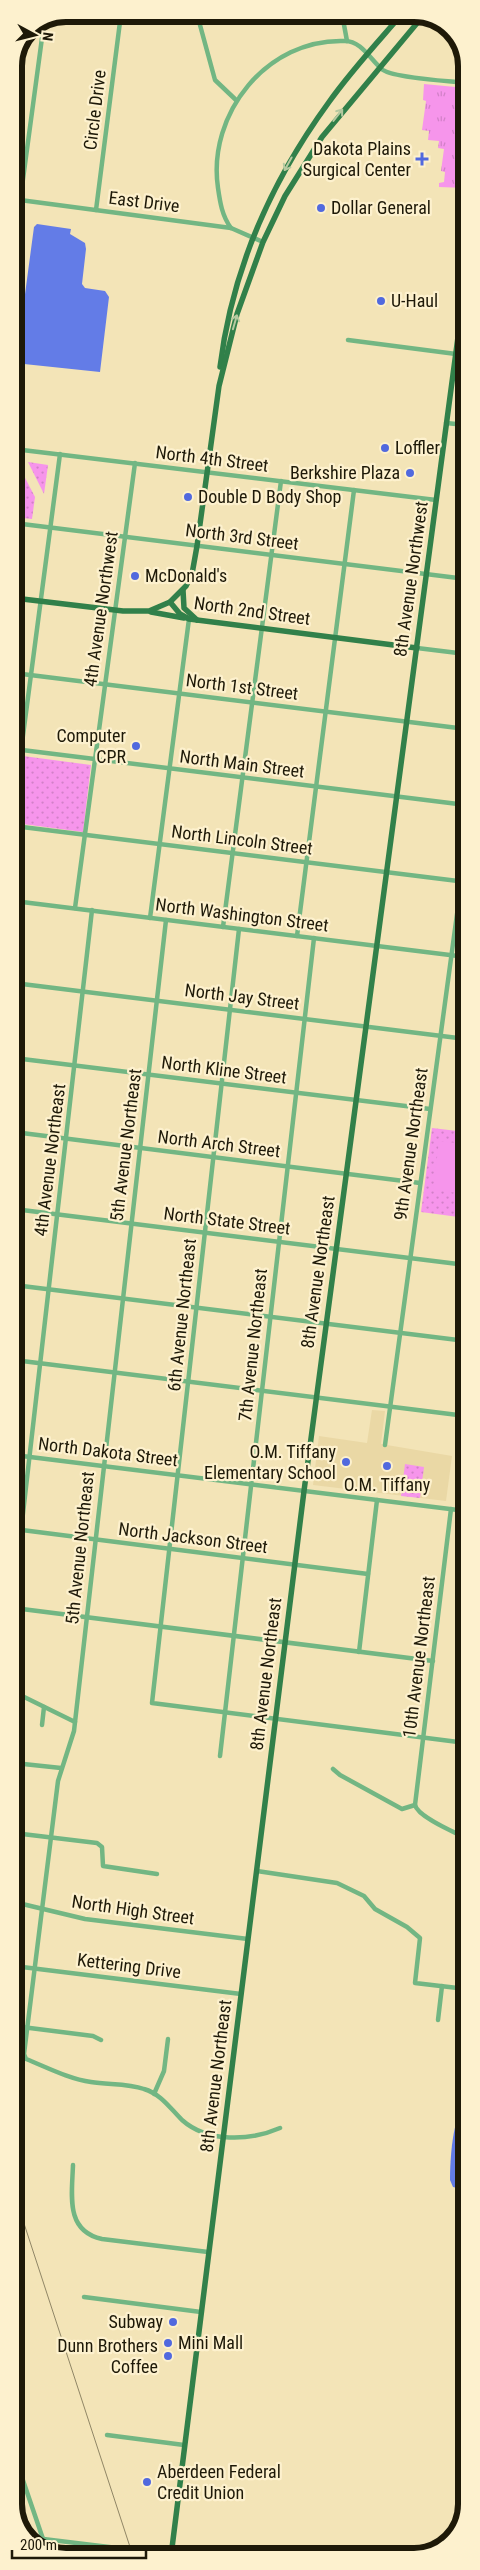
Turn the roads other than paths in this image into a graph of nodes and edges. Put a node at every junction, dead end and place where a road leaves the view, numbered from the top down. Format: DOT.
graph roads {
  1 [pos="120,22"];
  2 [pos="199,22"];
  3 [pos="344,23"];
  4 [pos="394,23"];
  5 [pos="418,23"];
  6 [pos="43,29"];
  7 [pos="347,41"];
  8 [pos="368,54"];
  9 [pos="379,66"];
  10 [pos="457,82"];
  11 [pos="236,100"];
  12 [pos="22,185"];
  13 [pos="22,200"];
  14 [pos="96,210"];
  15 [pos="231,228"];
  16 [pos="253,238"];
  17 [pos="263,242"];
  18 [pos="348,340"];
  19 [pos="457,345"];
  20 [pos="456,354"];
  21 [pos="219,386"];
  22 [pos="446,423"];
  23 [pos="457,424"];
  24 [pos="22,450"];
  25 [pos="60,454"];
  26 [pos="135,463"];
  27 [pos="207,472"];
  28 [pos="281,481"];
  29 [pos="354,490"];
  30 [pos="436,500"];
  31 [pos="22,524"];
  32 [pos="50,528"];
  33 [pos="125,537"];
  34 [pos="198,546"];
  35 [pos="271,555"];
  36 [pos="345,564"];
  37 [pos="426,574"];
  38 [pos="457,578"];
  39 [pos="183,590"];
  40 [pos="22,599"];
  41 [pos="41,602"];
  42 [pos="170,602"];
  43 [pos="115,610"];
  44 [pos="149,611"];
  45 [pos="176,618"];
  46 [pos="187,619"];
  47 [pos="199,621"];
  48 [pos="262,629"];
  49 [pos="186,634"];
  50 [pos="335,638"];
  51 [pos="417,648"];
  52 [pos="457,653"];
  53 [pos="22,674"];
  54 [pos="31,675"];
  55 [pos="105,685"];
  56 [pos="178,693"];
  57 [pos="252,702"];
  58 [pos="326,712"];
  59 [pos="407,722"];
  60 [pos="457,728"];
  61 [pos="22,740"];
  62 [pos="22,750"];
  63 [pos="94,759"];
  64 [pos="168,768"];
  65 [pos="242,778"];
  66 [pos="316,787"];
  67 [pos="397,796"];
  68 [pos="457,804"];
  69 [pos="22,827"];
  70 [pos="85,835"];
  71 [pos="159,844"];
  72 [pos="233,853"];
  73 [pos="306,862"];
  74 [pos="386,872"];
  75 [pos="457,880"];
  76 [pos="22,902"];
  77 [pos="75,908"];
  78 [pos="92,910"];
  79 [pos="150,918"];
  80 [pos="457,919"];
  81 [pos="166,920"];
  82 [pos="223,927"];
  83 [pos="239,929"];
  84 [pos="297,936"];
  85 [pos="314,938"];
  86 [pos="376,946"];
  87 [pos="451,955"];
  88 [pos="457,956"];
  89 [pos="22,984"];
  90 [pos="83,991"];
  91 [pos="156,1000"];
  92 [pos="230,1010"];
  93 [pos="304,1019"];
  94 [pos="366,1026"];
  95 [pos="440,1036"];
  96 [pos="457,1038"];
  97 [pos="22,1059"];
  98 [pos="74,1065"];
  99 [pos="148,1074"];
  100 [pos="222,1083"];
  101 [pos="295,1092"];
  102 [pos="356,1100"];
  103 [pos="430,1109"];
  104 [pos="22,1133"];
  105 [pos="66,1139"];
  106 [pos="140,1148"];
  107 [pos="214,1157"];
  108 [pos="287,1166"];
  109 [pos="346,1173"];
  110 [pos="420,1183"];
  111 [pos="22,1210"];
  112 [pos="57,1214"];
  113 [pos="131,1224"];
  114 [pos="205,1232"];
  115 [pos="278,1241"];
  116 [pos="337,1249"];
  117 [pos="410,1258"];
  118 [pos="457,1264"];
  119 [pos="22,1286"];
  120 [pos="49,1290"];
  121 [pos="122,1299"];
  122 [pos="197,1308"];
  123 [pos="270,1317"];
  124 [pos="326,1324"];
  125 [pos="400,1333"];
  126 [pos="458,1340"];
  127 [pos="23,1361"];
  128 [pos="40,1363"];
  129 [pos="114,1372"];
  130 [pos="188,1382"];
  131 [pos="262,1391"];
  132 [pos="317,1398"];
  133 [pos="390,1407"];
  134 [pos="458,1415"];
  135 [pos="385,1445"];
  136 [pos="23,1455"];
  137 [pos="30,1456"];
  138 [pos="103,1466"];
  139 [pos="177,1475"];
  140 [pos="251,1484"];
  141 [pos="304,1491"];
  142 [pos="377,1500"];
  143 [pos="451,1509"];
  144 [pos="458,1510"];
  145 [pos="23,1517"];
  146 [pos="23,1530"];
  147 [pos="95,1540"];
  148 [pos="169,1549"];
  149 [pos="243,1558"];
  150 [pos="295,1565"];
  151 [pos="368,1574"];
  152 [pos="23,1609"];
  153 [pos="86,1617"];
  154 [pos="161,1627"];
  155 [pos="234,1636"];
  156 [pos="286,1642"];
  157 [pos="359,1652"];
  158 [pos="433,1661"];
  159 [pos="23,1696"];
  160 [pos="44,1707"];
  161 [pos="225,1713"];
  162 [pos="276,1719"];
  163 [pos="74,1722"];
  164 [pos="42,1725"];
  165 [pos="423,1737"];
  166 [pos="458,1742"];
  167 [pos="220,1756"];
  168 [pos="23,1764"];
  169 [pos="61,1768"];
  170 [pos="334,1769"];
  171 [pos="416,1807"];
  172 [pos="23,1833"];
  173 [pos="458,1834"];
  174 [pos="50,1837"];
  175 [pos="257,1871"];
  176 [pos="157,1874"];
  177 [pos="23,1904"];
  178 [pos="42,1909"];
  179 [pos="248,1940"];
  180 [pos="23,1967"];
  181 [pos="34,1968"];
  182 [pos="442,1986"];
  183 [pos="458,1988"];
  184 [pos="241,1994"];
  185 [pos="438,2020"];
  186 [pos="23,2027"];
  187 [pos="27,2027"];
  188 [pos="101,2040"];
  189 [pos="168,2040"];
  190 [pos="154,2094"];
  191 [pos="280,2128"];
  192 [pos="224,2136"];
  193 [pos="73,2165"];
  194 [pos="208,2252"];
  195 [pos="84,2297"];
  196 [pos="201,2312"];
  197 [pos="107,2435"];
  198 [pos="184,2445"];
  199 [pos="23,2480"];
  200 [pos="43,2539"];
  201 [pos="107,2547"];
  202 [pos="172,2547"];
  1 -- 14 [label="street, Circle Drive"];
  2 -- 11 [label="street"];
  3 -- 7 [label="street"];
  4 -- 8 [label="main road"];
  5 -- 9 [label="main road"];
  6 -- 12 [label="street"];
  7 -- 8 [label="street"];
  7 -- 11 [label="street"];
  8 -- 9 [label="street"];
  8 -- 16 [label="main road, one-way"];
  9 -- 10 [label="street"];
  17 -- 9 [label="main road, one-way"];
  11 -- 15 [label="street"];
  13 -- 14 [label="street, East Drive"];
  14 -- 15 [label="street, East Drive"];
  15 -- 16 [label="street, East Drive"];
  16 -- 17 [label="street, East Drive"];
  16 -- 21 [label="main road"];
  21 -- 17 [label="main road, one-way"];
  18 -- 20 [label="street"];
  19 -- 20 [label="main road, 8th Avenue Northwest"];
  20 -- 22 [label="main road, 8th Avenue Northwest"];
  21 -- 27 [label="main road"];
  22 -- 23 [label="street"];
  22 -- 30 [label="main road, 8th Avenue Northwest"];
  24 -- 25 [label="street, North 4th Street"];
  25 -- 26 [label="street, North 4th Street"];
  25 -- 32 [label="street"];
  26 -- 27 [label="street, North 4th Street"];
  26 -- 33 [label="street, 4th Avenue Northwest"];
  27 -- 28 [label="street, North 4th Street"];
  27 -- 34 [label="main road"];
  28 -- 29 [label="street, North 4th Street"];
  28 -- 35 [label="street"];
  29 -- 30 [label="street, North 4th Street"];
  29 -- 36 [label="street"];
  30 -- 37 [label="main road, 8th Avenue Northwest"];
  31 -- 32 [label="street, North 3rd Street"];
  32 -- 33 [label="street, North 3rd Street"];
  32 -- 41 [label="street"];
  33 -- 34 [label="street, North 3rd Street"];
  33 -- 43 [label="street, 4th Avenue Northwest"];
  34 -- 35 [label="street, North 3rd Street"];
  34 -- 39 [label="main road"];
  35 -- 36 [label="street, North 3rd Street"];
  35 -- 48 [label="street"];
  36 -- 37 [label="street, North 3rd Street"];
  36 -- 50 [label="street"];
  37 -- 38 [label="street, North 3rd Street"];
  37 -- 51 [label="main road, 8th Avenue Northwest"];
  39 -- 42 [label="main road"];
  39 -- 47 [label="main road"];
  40 -- 41 [label="main road, North 2nd Street"];
  41 -- 43 [label="main road, North 2nd Street"];
  41 -- 54 [label="street"];
  42 -- 44 [label="main road, North 2nd Street"];
  42 -- 46 [label="main road, North 2nd Street"];
  43 -- 44 [label="main road, North 2nd Street"];
  43 -- 55 [label="street, 4th Avenue Northwest"];
  44 -- 45 [label="main road"];
  45 -- 46 [label="main road"];
  45 -- 49 [label="street"];
  46 -- 47 [label="main road, North 2nd Street"];
  46 -- 49 [label="street"];
  47 -- 48 [label="main road, North 2nd Street"];
  48 -- 50 [label="main road, North 2nd Street"];
  48 -- 57 [label="street"];
  49 -- 56 [label="street"];
  50 -- 51 [label="main road, North 2nd Street"];
  50 -- 58 [label="street"];
  51 -- 52 [label="street, North 2nd Street"];
  51 -- 59 [label="main road, 8th Avenue Northwest"];
  53 -- 54 [label="street, North 1st Street"];
  54 -- 55 [label="street, North 1st Street"];
  54 -- 61 [label="street"];
  55 -- 56 [label="street, North 1st Street"];
  55 -- 63 [label="street, 4th Avenue Northwest"];
  56 -- 57 [label="street, North 1st Street"];
  56 -- 64 [label="street"];
  57 -- 58 [label="street, North 1st Street"];
  57 -- 65 [label="street"];
  58 -- 59 [label="street, North 1st Street"];
  58 -- 66 [label="street"];
  59 -- 60 [label="street, North 1st Street"];
  59 -- 67 [label="main road, 8th Avenue Northwest"];
  62 -- 63 [label="street, North Main Street"];
  63 -- 64 [label="street, North Main Street"];
  63 -- 70 [label="street"];
  64 -- 65 [label="street, North Main Street"];
  64 -- 71 [label="street"];
  65 -- 66 [label="street, North Main Street"];
  65 -- 72 [label="street"];
  66 -- 67 [label="street, North Main Street"];
  66 -- 73 [label="street"];
  67 -- 68 [label="street, North Main Street"];
  67 -- 74 [label="main road, 8th Avenue Northeast"];
  69 -- 70 [label="street, North Lincoln Street"];
  70 -- 71 [label="street, North Lincoln Street"];
  70 -- 77 [label="street"];
  71 -- 72 [label="street, North Lincoln Street"];
  71 -- 79 [label="street"];
  72 -- 73 [label="street, North Lincoln Street"];
  72 -- 82 [label="street"];
  73 -- 74 [label="street, North Lincoln Street"];
  73 -- 84 [label="street"];
  74 -- 75 [label="street, North Lincoln Street"];
  74 -- 86 [label="main road, 8th Avenue Northeast"];
  76 -- 77 [label="street, North Washington Street"];
  77 -- 78 [label="street, North Washington Street"];
  78 -- 79 [label="street, North Washington Street"];
  78 -- 90 [label="street, 4th Avenue Northeast"];
  79 -- 81 [label="street, North Washington Street"];
  80 -- 87 [label="street, 9th Avenue Northeast"];
  81 -- 82 [label="street, North Washington Street"];
  81 -- 91 [label="street, 5th Avenue Northeast"];
  82 -- 83 [label="street, North Washington Street"];
  83 -- 84 [label="street, North Washington Street"];
  83 -- 92 [label="street, 6th Avenue Northeast"];
  84 -- 85 [label="street, North Washington Street"];
  85 -- 86 [label="street, North Washington Street"];
  85 -- 93 [label="street, 7th Avenue Northeast"];
  86 -- 87 [label="street, North Washington Street"];
  86 -- 94 [label="main road, 8th Avenue Northeast"];
  87 -- 88 [label="street, North Washington Street"];
  87 -- 95 [label="street, 9th Avenue Northeast"];
  89 -- 90 [label="street, North Jay Street"];
  90 -- 91 [label="street, North Jay Street"];
  90 -- 98 [label="street, 4th Avenue Northeast"];
  91 -- 92 [label="street, North Jay Street"];
  91 -- 99 [label="street, 5th Avenue Northeast"];
  92 -- 93 [label="street, North Jay Street"];
  92 -- 100 [label="street, 6th Avenue Northeast"];
  93 -- 94 [label="street, North Jay Street"];
  93 -- 101 [label="street, 7th Avenue Northeast"];
  94 -- 95 [label="street, North Jay Street"];
  94 -- 102 [label="main road, 8th Avenue Northeast"];
  95 -- 96 [label="street, North Jay Street"];
  95 -- 103 [label="street, 9th Avenue Northeast"];
  97 -- 98 [label="street, North Kline Street"];
  98 -- 99 [label="street, North Kline Street"];
  98 -- 105 [label="street, 4th Avenue Northeast"];
  99 -- 100 [label="street, North Kline Street"];
  99 -- 106 [label="street, 5th Avenue Northeast"];
  100 -- 101 [label="street, North Kline Street"];
  100 -- 107 [label="street, 6th Avenue Northeast"];
  101 -- 102 [label="street, North Kline Street"];
  101 -- 108 [label="street, 7th Avenue Northeast"];
  102 -- 103 [label="street, North Kline Street"];
  102 -- 109 [label="main road, 8th Avenue Northeast"];
  103 -- 110 [label="street, 9th Avenue Northeast"];
  104 -- 105 [label="street, North Arch Street"];
  105 -- 106 [label="street, North Arch Street"];
  105 -- 112 [label="street, 4th Avenue Northeast"];
  106 -- 107 [label="street, North Arch Street"];
  106 -- 113 [label="street, 5th Avenue Northeast"];
  107 -- 108 [label="street, North Arch Street"];
  107 -- 114 [label="street, 6th Avenue Northeast"];
  108 -- 109 [label="street, North Arch Street"];
  108 -- 115 [label="street, 7th Avenue Northeast"];
  109 -- 110 [label="street, North Arch Street"];
  109 -- 116 [label="main road, 8th Avenue Northeast"];
  110 -- 117 [label="street, 9th Avenue Northeast"];
  111 -- 112 [label="street, North State Street"];
  112 -- 113 [label="street, North State Street"];
  112 -- 120 [label="street, 4th Avenue Northeast"];
  113 -- 114 [label="street, North State Street"];
  113 -- 121 [label="street, 5th Avenue Northeast"];
  114 -- 115 [label="street, North State Street"];
  114 -- 122 [label="street, 6th Avenue Northeast"];
  115 -- 116 [label="street, North State Street"];
  115 -- 123 [label="street, 7th Avenue Northeast"];
  116 -- 117 [label="street, North State Street"];
  116 -- 124 [label="main road, 8th Avenue Northeast"];
  117 -- 118 [label="street, North State Street"];
  117 -- 125 [label="street, 9th Avenue Northeast"];
  119 -- 120 [label="street"];
  120 -- 121 [label="street"];
  120 -- 128 [label="street, 4th Avenue Northeast"];
  121 -- 122 [label="street"];
  121 -- 129 [label="street, 5th Avenue Northeast"];
  122 -- 123 [label="street"];
  122 -- 130 [label="street, 6th Avenue Northeast"];
  123 -- 124 [label="street"];
  123 -- 131 [label="street, 7th Avenue Northeast"];
  124 -- 125 [label="street"];
  124 -- 132 [label="main road, 8th Avenue Northeast"];
  125 -- 126 [label="street"];
  125 -- 133 [label="street, 9th Avenue Northeast"];
  127 -- 128 [label="street"];
  128 -- 129 [label="street"];
  128 -- 137 [label="street, 4th Avenue Northeast"];
  129 -- 130 [label="street"];
  129 -- 138 [label="street, 5th Avenue Northeast"];
  130 -- 131 [label="street"];
  130 -- 139 [label="street, 6th Avenue Northeast"];
  131 -- 132 [label="street"];
  131 -- 140 [label="street, 7th Avenue Northeast"];
  132 -- 133 [label="street"];
  132 -- 141 [label="main road, 8th Avenue Northeast"];
  133 -- 134 [label="street"];
  133 -- 135 [label="street, 9th Avenue Northeast"];
  136 -- 137 [label="street, North Dakota Street"];
  137 -- 138 [label="street, North Dakota Street"];
  137 -- 145 [label="street, 4th Avenue Northeast"];
  138 -- 139 [label="street, North Dakota Street"];
  138 -- 147 [label="street, 5th Avenue Northeast"];
  139 -- 140 [label="street, North Dakota Street"];
  139 -- 148 [label="street, 6th Avenue Northeast"];
  140 -- 141 [label="street, North Dakota Street"];
  140 -- 149 [label="street, 7th Avenue Northeast"];
  141 -- 142 [label="street, North Dakota Street"];
  141 -- 150 [label="main road, 8th Avenue Northeast"];
  142 -- 143 [label="street, North Dakota Street"];
  142 -- 151 [label="street"];
  143 -- 144 [label="street, North Dakota Street"];
  143 -- 158 [label="street, 10th Avenue Northeast"];
  146 -- 147 [label="street, North Jackson Street"];
  147 -- 148 [label="street, North Jackson Street"];
  147 -- 153 [label="street, 5th Avenue Northeast"];
  148 -- 149 [label="street, North Jackson Street"];
  148 -- 154 [label="street, 6th Avenue Northeast"];
  149 -- 150 [label="street, North Jackson Street"];
  149 -- 155 [label="street, 7th Avenue Northeast"];
  150 -- 151 [label="street, North Jackson Street"];
  150 -- 156 [label="main road, 8th Avenue Northeast"];
  151 -- 157 [label="street"];
  152 -- 153 [label="street"];
  153 -- 154 [label="street"];
  153 -- 163 [label="street, 5th Avenue Northeast"];
  154 -- 155 [label="street"];
  154 -- 161 [label="street, 6th Avenue Northeast"];
  155 -- 156 [label="street"];
  155 -- 161 [label="street, 7th Avenue Northeast"];
  156 -- 157 [label="street"];
  156 -- 162 [label="main road, 8th Avenue Northeast"];
  157 -- 158 [label="street"];
  158 -- 165 [label="street, 10th Avenue Northeast"];
  159 -- 160 [label="street"];
  160 -- 163 [label="street"];
  160 -- 164 [label="street"];
  161 -- 162 [label="street"];
  161 -- 167 [label="street, 7th Avenue Northeast"];
  162 -- 165 [label="street"];
  162 -- 175 [label="main road, 8th Avenue Northeast"];
  163 -- 169 [label="street, 5th Avenue Northeast"];
  165 -- 166 [label="street"];
  165 -- 171 [label="street, 10th Avenue Northeast"];
  168 -- 169 [label="street"];
  169 -- 174 [label="street, 5th Avenue Northeast"];
  170 -- 171 [label="street"];
  171 -- 173 [label="street"];
  172 -- 174 [label="street"];
  174 -- 176 [label="street"];
  174 -- 178 [label="street, 5th Avenue Northeast"];
  175 -- 179 [label="main road, 8th Avenue Northeast"];
  175 -- 182 [label="street"];
  177 -- 178 [label="street, North High Street"];
  178 -- 179 [label="street, North High Street"];
  178 -- 181 [label="street, 5th Avenue Northeast"];
  179 -- 184 [label="main road, 8th Avenue Northeast"];
  180 -- 181 [label="street, Kettering Drive"];
  181 -- 184 [label="street, Kettering Drive"];
  181 -- 187 [label="street, 5th Avenue Northeast"];
  182 -- 183 [label="street"];
  182 -- 185 [label="street"];
  184 -- 192 [label="main road, 8th Avenue Northeast"];
  186 -- 187 [label="street"];
  187 -- 188 [label="street"];
  187 -- 190 [label="street, 5th Avenue Northeast"];
  189 -- 190 [label="street"];
  190 -- 192 [label="street"];
  191 -- 192 [label="street"];
  192 -- 194 [label="main road, 8th Avenue Northeast"];
  193 -- 194 [label="street"];
  194 -- 196 [label="main road, 8th Avenue Northeast"];
  195 -- 196 [label="street"];
  196 -- 198 [label="main road, 8th Avenue Northeast"];
  197 -- 198 [label="street"];
  198 -- 202 [label="main road, 8th Avenue Northeast"];
  199 -- 200 [label="street"];
  200 -- 201 [label="street"];
}
